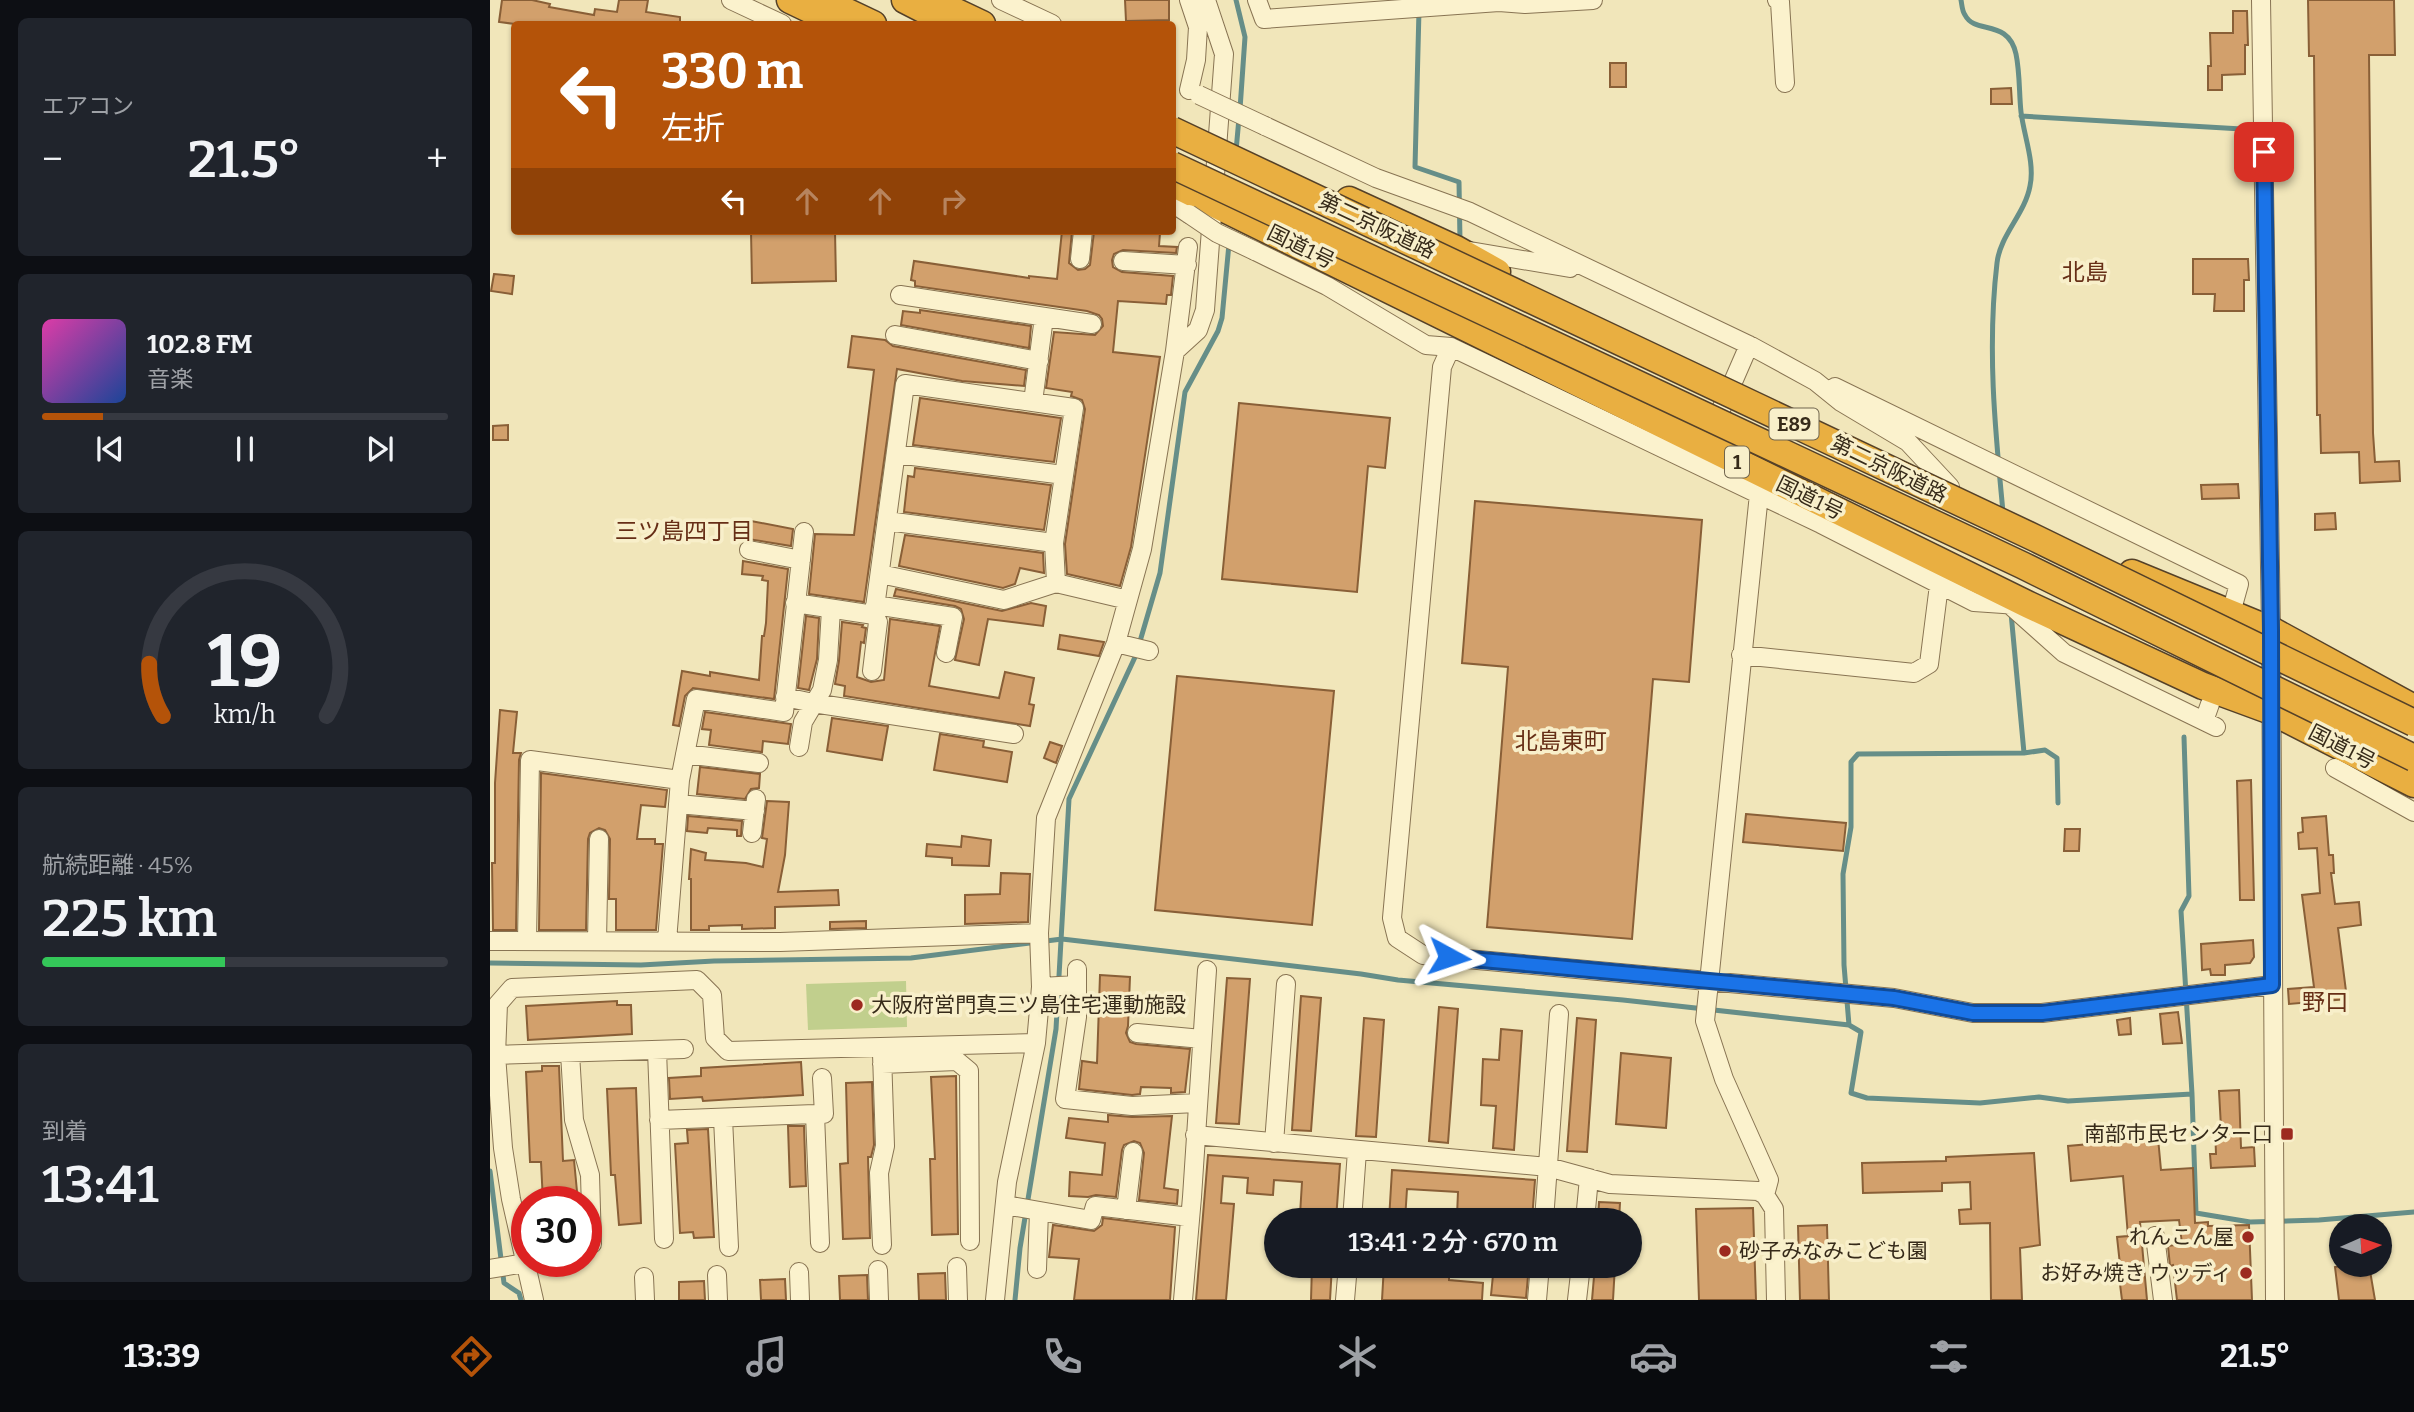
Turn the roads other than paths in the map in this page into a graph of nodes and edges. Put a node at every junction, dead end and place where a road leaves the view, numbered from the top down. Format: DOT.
graph roads {
  1 [pos="731,0"];
  2 [pos="790,0"];
  3 [pos="822,0"];
  4 [pos="905,0"];
  5 [pos="931,0"];
  6 [pos="1000,0"];
  7 [pos="1189,0"];
  8 [pos="1206,0"];
  9 [pos="1257,0"];
  10 [pos="1593,0"];
  11 [pos="1777,0"];
  12 [pos="2261,0"];
  13 [pos="776,21"];
  14 [pos="835,21"];
  15 [pos="867,21"];
  16 [pos="947,21"];
  17 [pos="976,21"];
  18 [pos="1046,21"];
  19 [pos="1785,83"];
  20 [pos="1187,89"];
  21 [pos="1176,121"];
  22 [pos="1176,132"];
  23 [pos="1230,146"];
  24 [pos="1176,167"];
  25 [pos="1176,185"];
  26 [pos="1176,206"];
  27 [pos="1225,210"];
  28 [pos="1083,235"];
  29 [pos="1456,248"];
  30 [pos="1080,259"];
  31 [pos="1123,261"];
  32 [pos="1592,271"];
  33 [pos="900,295"];
  34 [pos="1434,312"];
  35 [pos="1044,317"];
  36 [pos="1092,324"];
  37 [pos="895,334"];
  38 [pos="1749,345"];
  39 [pos="1448,348"];
  40 [pos="1175,351"];
  41 [pos="1039,361"];
  42 [pos="1815,382"];
  43 [pos="1731,387"];
  44 [pos="1033,402"];
  45 [pos="896,454"];
  46 [pos="1064,475"];
  47 [pos="1950,486"];
  48 [pos="1759,494"];
  49 [pos="1823,515"];
  50 [pos="887,521"];
  51 [pos="804,532"];
  52 [pos="1054,543"];
  53 [pos="749,550"];
  54 [pos="801,560"];
  55 [pos="880,573"];
  56 [pos="1056,583"];
  57 [pos="1939,585"];
  58 [pos="1128,600"];
  59 [pos="2014,600"];
  60 [pos="2234,602"];
  61 [pos="795,603"];
  62 [pos="831,609"];
  63 [pos="875,610"];
  64 [pos="2271,630"];
  65 [pos="1115,643"];
  66 [pos="1149,651"];
  67 [pos="946,653"];
  68 [pos="1741,655"];
  69 [pos="872,671"];
  70 [pos="785,697"];
  71 [pos="813,703"];
  72 [pos="2414,708"];
  73 [pos="2271,711"];
  74 [pos="2210,717"];
  75 [pos="2414,723"];
  76 [pos="1014,734"];
  77 [pos="799,747"];
  78 [pos="685,754"];
  79 [pos="2414,758"];
  80 [pos="759,763"];
  81 [pos="2335,768"];
  82 [pos="680,780"];
  83 [pos="2414,784"];
  84 [pos="678,804"];
  85 [pos="2414,812"];
  86 [pos="752,833"];
  87 [pos="599,839"];
  88 [pos="1039,933"];
  89 [pos="490,941"];
  90 [pos="527,941"];
  91 [pos="597,941"];
  92 [pos="667,941"];
  93 [pos="1207,970"];
  94 [pos="1709,981"];
  95 [pos="1286,984"];
  96 [pos="2272,985"];
  97 [pos="1041,987"];
  98 [pos="1559,1014"];
  99 [pos="1137,1033"];
  100 [pos="1202,1039"];
  101 [pos="1035,1043"];
  102 [pos="657,1049"];
  103 [pos="684,1049"];
  104 [pos="570,1053"];
  105 [pos="496,1055"];
  106 [pos="882,1056"];
  107 [pos="822,1078"];
  108 [pos="1197,1103"];
  109 [pos="815,1114"];
  110 [pos="723,1118"];
  111 [pos="659,1121"];
  112 [pos="1195,1135"];
  113 [pos="1273,1143"];
  114 [pos="1357,1151"];
  115 [pos="1133,1152"];
  116 [pos="1548,1167"];
  117 [pos="1589,1178"];
  118 [pos="590,1186"];
  119 [pos="1765,1195"];
  120 [pos="511,1199"];
  121 [pos="1005,1205"];
  122 [pos="1353,1208"];
  123 [pos="1545,1208"];
  124 [pos="1586,1208"];
  125 [pos="1126,1210"];
  126 [pos="1039,1211"];
  127 [pos="1191,1217"];
  128 [pos="2155,1236"];
  129 [pos="664,1240"];
  130 [pos="970,1241"];
  131 [pos="820,1243"];
  132 [pos="882,1245"];
  133 [pos="729,1247"];
  134 [pos="511,1265"];
  135 [pos="957,1267"];
  136 [pos="490,1269"];
  137 [pos="1037,1269"];
  138 [pos="878,1270"];
  139 [pos="799,1272"];
  140 [pos="717,1275"];
  141 [pos="524,1277"];
  142 [pos="645,1277"];
  143 [pos="1347,1278"];
  144 [pos="1539,1278"];
  145 [pos="1580,1278"];
  146 [pos="534,1300"];
  147 [pos="645,1300"];
  148 [pos="718,1300"];
  149 [pos="800,1300"];
  150 [pos="879,1300"];
  151 [pos="958,1300"];
  152 [pos="995,1300"];
  153 [pos="1183,1300"];
  154 [pos="1345,1300"];
  155 [pos="1537,1300"];
  156 [pos="1577,1300"];
  157 [pos="1776,1300"];
  158 [pos="2163,1300"];
  159 [pos="2275,1300"];
  1 -- 13 [label="street"];
  2 -- 14 [label="highway"];
  3 -- 15 [label="highway"];
  4 -- 16 [label="highway"];
  5 -- 17 [label="highway"];
  6 -- 18 [label="street"];
  7 -- 20 [label="street"];
  8 -- 23 [label="street"];
  9 -- 10 [label="street"];
  11 -- 19 [label="street"];
  12 -- 64 [label="street"];
  20 -- 32 [label="street, bridge"];
  21 -- 23 [label="highway"];
  22 -- 75 [label="highway, 第二京阪道路 / E89, bridge"];
  23 -- 27 [label="street"];
  23 -- 29 [label="highway"];
  24 -- 79 [label="highway, 第二京阪道路 / E89, bridge"];
  25 -- 27 [label="highway, 国道1号 / 1"];
  26 -- 39 [label="street, bridge"];
  27 -- 34 [label="highway, 国道1号 / 1"];
  27 -- 40 [label="street"];
  28 -- 30 [label="street"];
  29 -- 32 [label="street"];
  29 -- 43 [label="highway"];
  31 -- 40 [label="street"];
  32 -- 38 [label="street"];
  33 -- 35 [label="street"];
  34 -- 39 [label="street"];
  34 -- 49 [label="highway, 国道1号 / 1"];
  35 -- 36 [label="street"];
  35 -- 41 [label="street"];
  37 -- 41 [label="street"];
  38 -- 42 [label="street"];
  38 -- 43 [label="street"];
  39 -- 48 [label="street"];
  39 -- 94 [label="street"];
  40 -- 58 [label="street"];
  41 -- 44 [label="street"];
  42 -- 47 [label="street"];
  42 -- 60 [label="street"];
  43 -- 47 [label="highway"];
  43 -- 49 [label="street"];
  44 -- 45 [label="street"];
  44 -- 46 [label="street"];
  45 -- 46 [label="street"];
  45 -- 50 [label="street"];
  46 -- 52 [label="street"];
  47 -- 64 [label="highway"];
  48 -- 49 [label="street"];
  48 -- 68 [label="street"];
  49 -- 57 [label="street"];
  49 -- 59 [label="highway, 国道1号 / 1"];
  50 -- 52 [label="street"];
  50 -- 55 [label="street"];
  51 -- 54 [label="street"];
  52 -- 56 [label="street"];
  53 -- 54 [label="street"];
  54 -- 61 [label="street"];
  55 -- 56 [label="street"];
  55 -- 63 [label="street"];
  56 -- 58 [label="street"];
  57 -- 59 [label="street"];
  57 -- 68 [label="street"];
  58 -- 65 [label="street"];
  59 -- 73 [label="highway, 国道1号 / 1"];
  59 -- 74 [label="street"];
  61 -- 62 [label="street"];
  61 -- 70 [label="street"];
  62 -- 63 [label="street"];
  62 -- 71 [label="street"];
  63 -- 67 [label="street"];
  63 -- 69 [label="street"];
  64 -- 72 [label="highway"];
  64 -- 73 [label="street"];
  65 -- 66 [label="street"];
  65 -- 88 [label="street"];
  68 -- 94 [label="street"];
  70 -- 71 [label="street"];
  70 -- 78 [label="street"];
  71 -- 76 [label="street"];
  71 -- 77 [label="street"];
  73 -- 83 [label="highway, 国道1号 / 1"];
  73 -- 96 [label="street"];
  78 -- 80 [label="street"];
  78 -- 82 [label="street"];
  81 -- 85 [label="street"];
  82 -- 84 [label="street"];
  82 -- 90 [label="street"];
  84 -- 86 [label="street"];
  84 -- 92 [label="street"];
  87 -- 91 [label="street"];
  88 -- 92 [label="street"];
  88 -- 97 [label="street"];
  89 -- 90 [label="street"];
  90 -- 91 [label="street"];
  91 -- 92 [label="street"];
  93 -- 100 [label="street"];
  94 -- 96 [label="street"];
  94 -- 119 [label="street"];
  95 -- 113 [label="street"];
  96 -- 159 [label="street"];
  97 -- 101 [label="street"];
  97 -- 108 [label="street"];
  98 -- 116 [label="street"];
  99 -- 100 [label="street"];
  100 -- 108 [label="street"];
  101 -- 106 [label="street"];
  101 -- 121 [label="street"];
  102 -- 103 [label="street"];
  102 -- 104 [label="street"];
  102 -- 111 [label="street"];
  104 -- 105 [label="street"];
  104 -- 118 [label="street"];
  105 -- 106 [label="street"];
  105 -- 120 [label="street"];
  106 -- 130 [label="street"];
  106 -- 132 [label="street"];
  107 -- 109 [label="street"];
  108 -- 112 [label="street"];
  109 -- 110 [label="street"];
  109 -- 131 [label="street"];
  110 -- 111 [label="street"];
  110 -- 133 [label="street"];
  111 -- 129 [label="street"];
  112 -- 113 [label="street"];
  112 -- 127 [label="street"];
  113 -- 114 [label="street"];
  114 -- 116 [label="street"];
  114 -- 122 [label="street"];
  115 -- 125 [label="street"];
  116 -- 117 [label="street"];
  116 -- 123 [label="street"];
  117 -- 119 [label="street"];
  117 -- 124 [label="street"];
  119 -- 157 [label="street"];
  121 -- 126 [label="street"];
  121 -- 152 [label="street"];
  125 -- 126 [label="street"];
  125 -- 127 [label="street"];
  126 -- 137 [label="street"];
  127 -- 153 [label="street"];
  128 -- 158 [label="street"];
  134 -- 136 [label="street"];
  135 -- 151 [label="street"];
  138 -- 150 [label="street"];
  139 -- 149 [label="street"];
  140 -- 148 [label="street"];
  141 -- 146 [label="street"];
  142 -- 147 [label="street"];
  143 -- 154 [label="street"];
  144 -- 155 [label="street"];
  145 -- 156 [label="street"];
}
